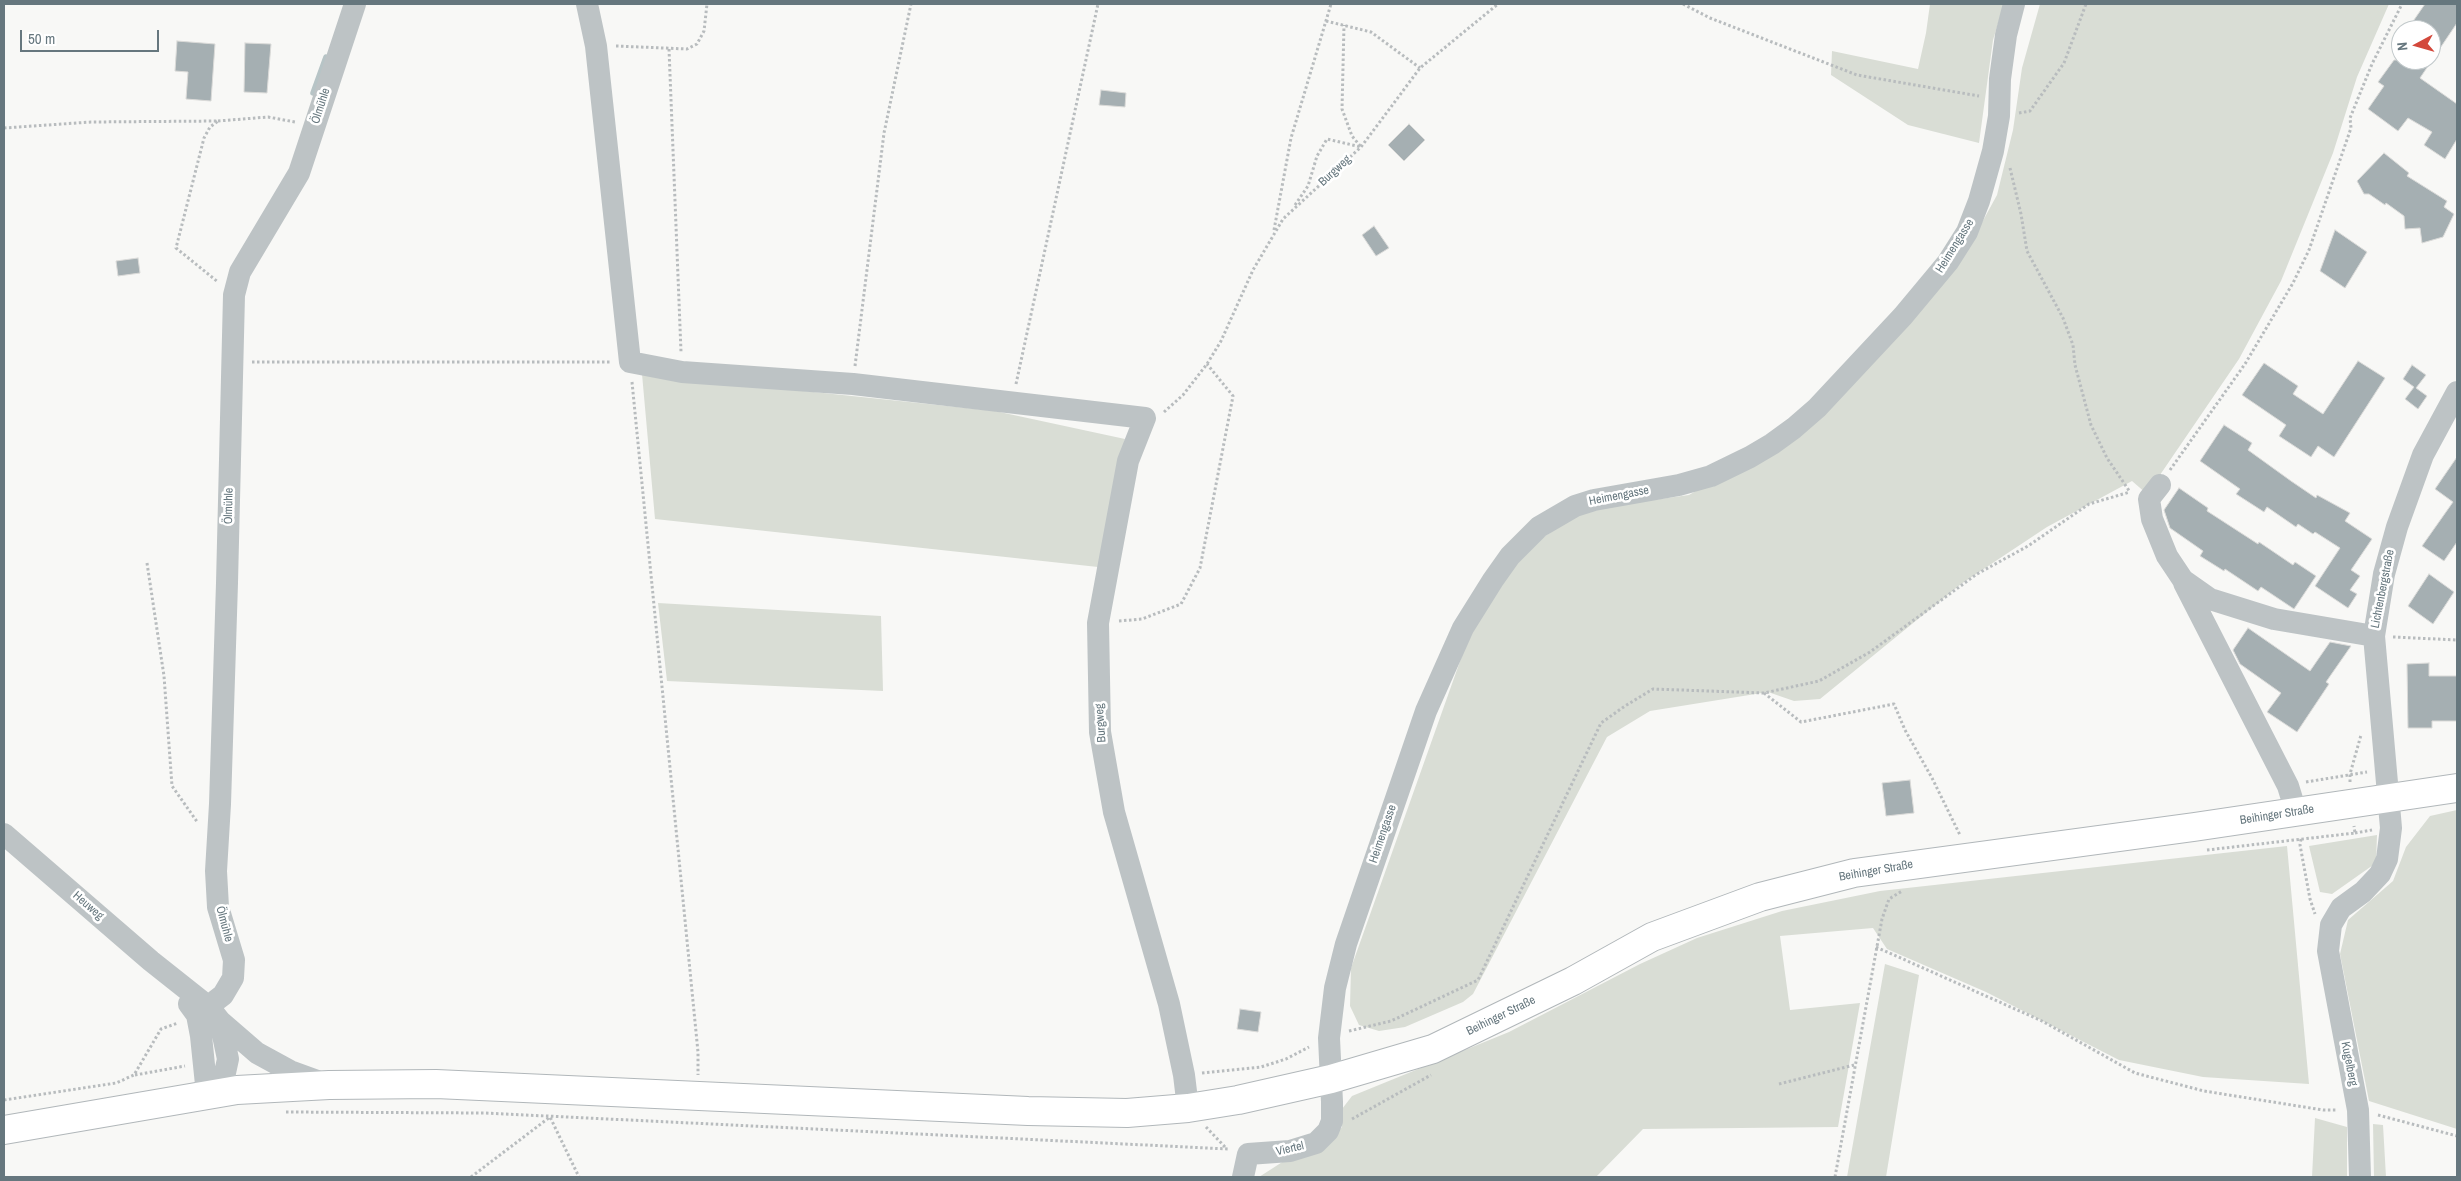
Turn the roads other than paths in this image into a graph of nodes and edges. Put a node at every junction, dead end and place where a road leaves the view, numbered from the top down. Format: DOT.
graph roads {
  1 [pos="355,4"];
  2 [pos="588,4"];
  3 [pos="2014,4"];
  4 [pos="2457,392"];
  5 [pos="2146,492"];
  6 [pos="2183,580"];
  7 [pos="2374,636"];
  8 [pos="2457,788"];
  9 [pos="2388,798"];
  10 [pos="2296,812"];
  11 [pos="4,834"];
  12 [pos="2328,951"];
  13 [pos="209,1014"];
  14 [pos="1331,1079"];
  15 [pos="329,1085"];
  16 [pos="207,1094"];
  17 [pos="1188,1108"];
  18 [pos="4,1130"];
  19 [pos="1244,1177"];
  20 [pos="2360,1177"];
  1 -- 13 [label="street, Ölmühle"];
  2 -- 17 [label="street, Burgweg"];
  3 -- 14 [label="street, Heimengasse"];
  4 -- 7 [label="street, Lichtenbergstraße"];
  5 -- 6 [label="street"];
  6 -- 7 [label="street"];
  6 -- 10 [label="street"];
  7 -- 9 [label="street, Lichtenbergstraße"];
  8 -- 9 [label="main road, Beihinger Straße"];
  9 -- 10 [label="main road, Beihinger Straße"];
  9 -- 12 [label="street, Lichtenbergstraße"];
  10 -- 14 [label="main road, Beihinger Straße"];
  11 -- 13 [label="street, Heuweg"];
  12 -- 20 [label="street, Kugelberg"];
  13 -- 15 [label="street"];
  13 -- 16 [label="street"];
  14 -- 17 [label="main road, Beihinger Straße"];
  14 -- 19 [label="street, Viertel"];
  15 -- 16 [label="main road, Beihinger Straße"];
  15 -- 17 [label="main road, Beihinger Straße"];
  16 -- 18 [label="main road, Beihinger Straße"];
}
